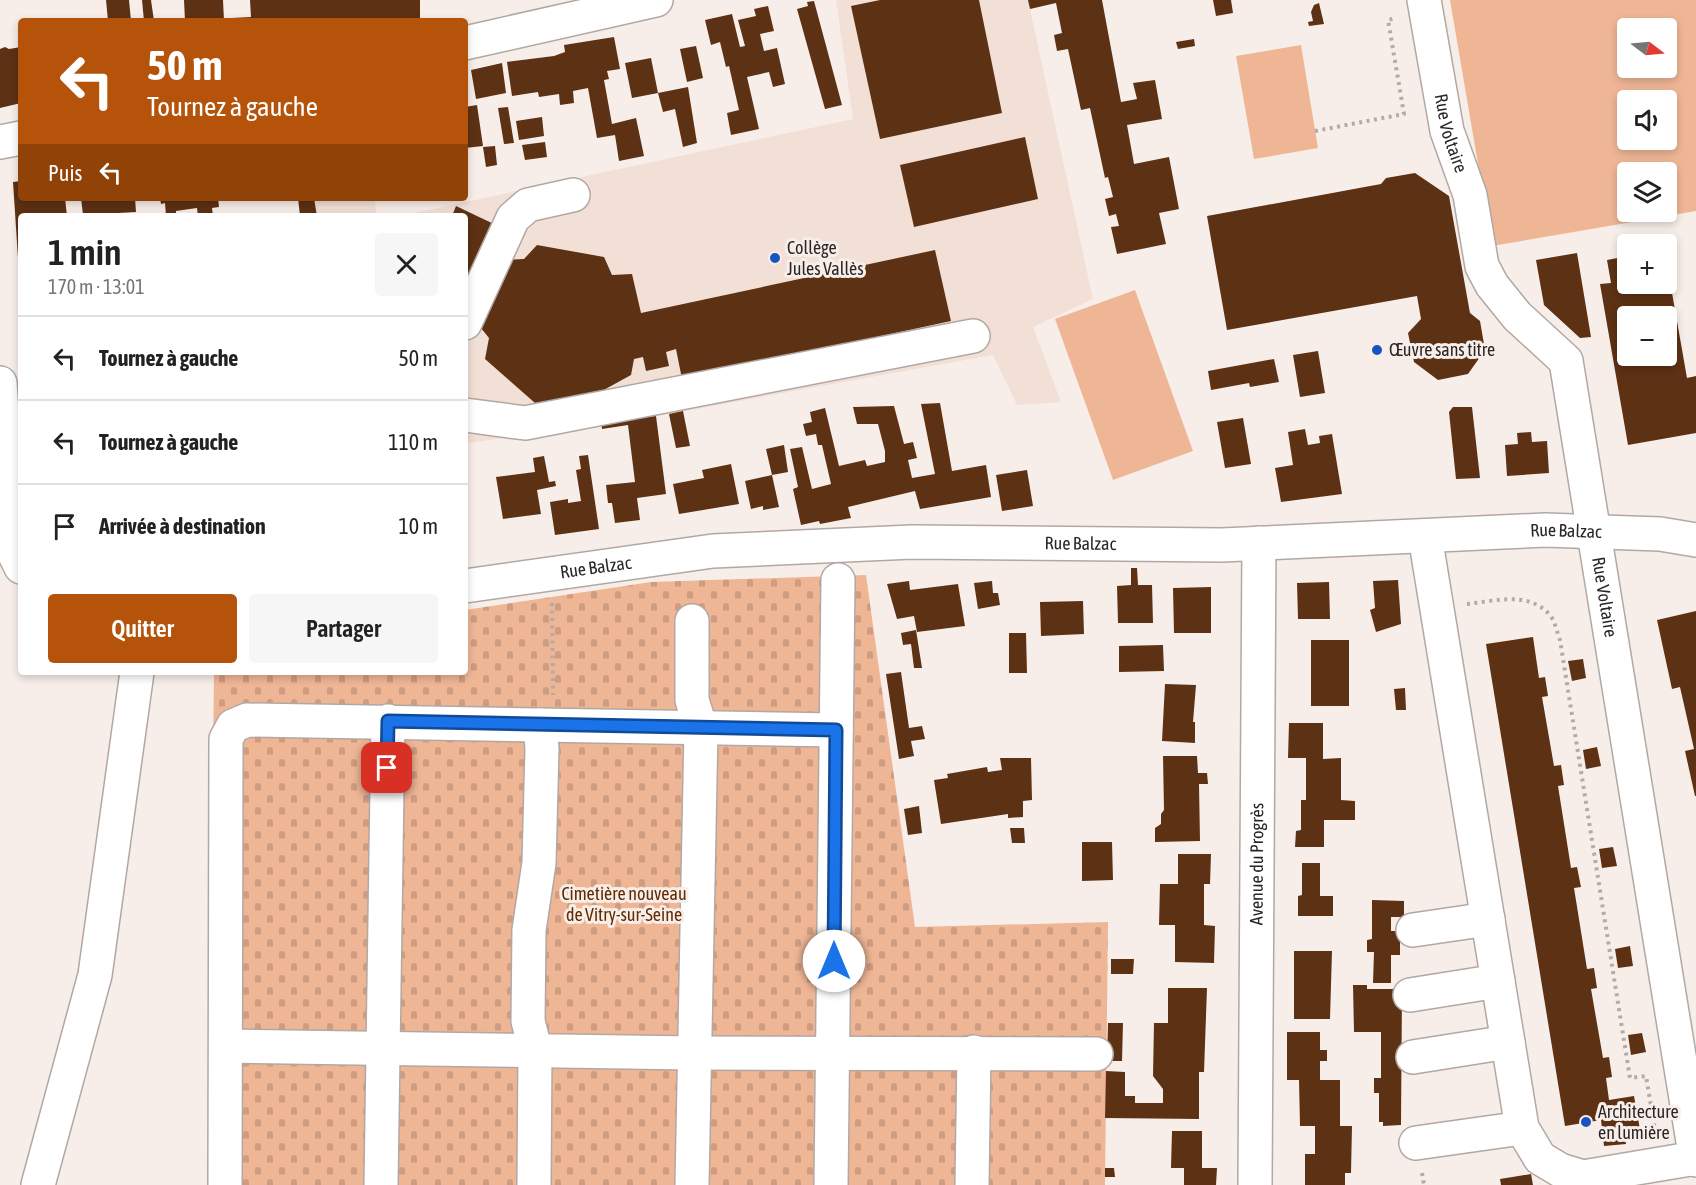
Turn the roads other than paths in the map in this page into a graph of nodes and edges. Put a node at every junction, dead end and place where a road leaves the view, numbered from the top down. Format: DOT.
graph roads {
  1 [pos="656,0"];
  2 [pos="1425,6"];
  3 [pos="468,42"];
  4 [pos="18,139"];
  5 [pos="0,142"];
  6 [pos="573,195"];
  7 [pos="468,316"];
  8 [pos="973,336"];
  9 [pos="0,383"];
  10 [pos="468,415"];
  11 [pos="1594,532"];
  12 [pos="1425,536"];
  13 [pos="1696,540"];
  14 [pos="1259,543"];
  15 [pos="18,562"];
  16 [pos="838,580"];
  17 [pos="468,586"];
  18 [pos="692,621"];
  19 [pos="137,675"];
  20 [pos="388,721"];
  21 [pos="547,725"];
  22 [pos="701,729"];
  23 [pos="836,730"];
  24 [pos="1488,919"];
  25 [pos="1413,930"];
  26 [pos="1498,981"];
  27 [pos="1410,995"];
  28 [pos="1508,1042"];
  29 [pos="226,1046"];
  30 [pos="382,1048"];
  31 [pos="534,1049"];
  32 [pos="974,1052"];
  33 [pos="694,1053"];
  34 [pos="834,1054"];
  35 [pos="1096,1054"];
  36 [pos="1413,1058"];
  37 [pos="1522,1128"];
  38 [pos="1416,1143"];
  39 [pos="1695,1143"];
  40 [pos="38,1185"];
  41 [pos="225,1185"];
  42 [pos="381,1185"];
  43 [pos="534,1185"];
  44 [pos="692,1185"];
  45 [pos="831,1185"];
  46 [pos="972,1185"];
  47 [pos="1255,1185"];
  1 -- 3 [label="street"];
  2 -- 11 [label="street, Rue Voltaire"];
  4 -- 5 [label="street"];
  6 -- 7 [label="street"];
  8 -- 10 [label="street"];
  9 -- 15 [label="street"];
  11 -- 12 [label="street, Rue Balzac"];
  11 -- 13 [label="street, Rue Balzac"];
  11 -- 39 [label="street, Rue Voltaire"];
  12 -- 14 [label="street, Rue Balzac"];
  12 -- 24 [label="street"];
  14 -- 17 [label="street, Rue Balzac"];
  14 -- 47 [label="street, Avenue du Progrès"];
  16 -- 23 [label="street"];
  18 -- 22 [label="street"];
  19 -- 40 [label="street"];
  20 -- 21 [label="street"];
  20 -- 29 [label="street"];
  20 -- 30 [label="street"];
  21 -- 22 [label="street"];
  21 -- 31 [label="street"];
  22 -- 23 [label="street"];
  22 -- 33 [label="street"];
  23 -- 34 [label="street"];
  24 -- 25 [label="street"];
  24 -- 26 [label="street"];
  26 -- 27 [label="street"];
  26 -- 28 [label="street"];
  28 -- 36 [label="street"];
  28 -- 37 [label="street"];
  29 -- 30 [label="street"];
  29 -- 41 [label="street"];
  30 -- 31 [label="street"];
  30 -- 42 [label="street"];
  31 -- 33 [label="street"];
  31 -- 43 [label="street"];
  32 -- 34 [label="street"];
  32 -- 35 [label="street"];
  32 -- 46 [label="street"];
  33 -- 34 [label="street"];
  33 -- 44 [label="street"];
  34 -- 45 [label="street"];
  37 -- 38 [label="street"];
  37 -- 39 [label="street"];
}
